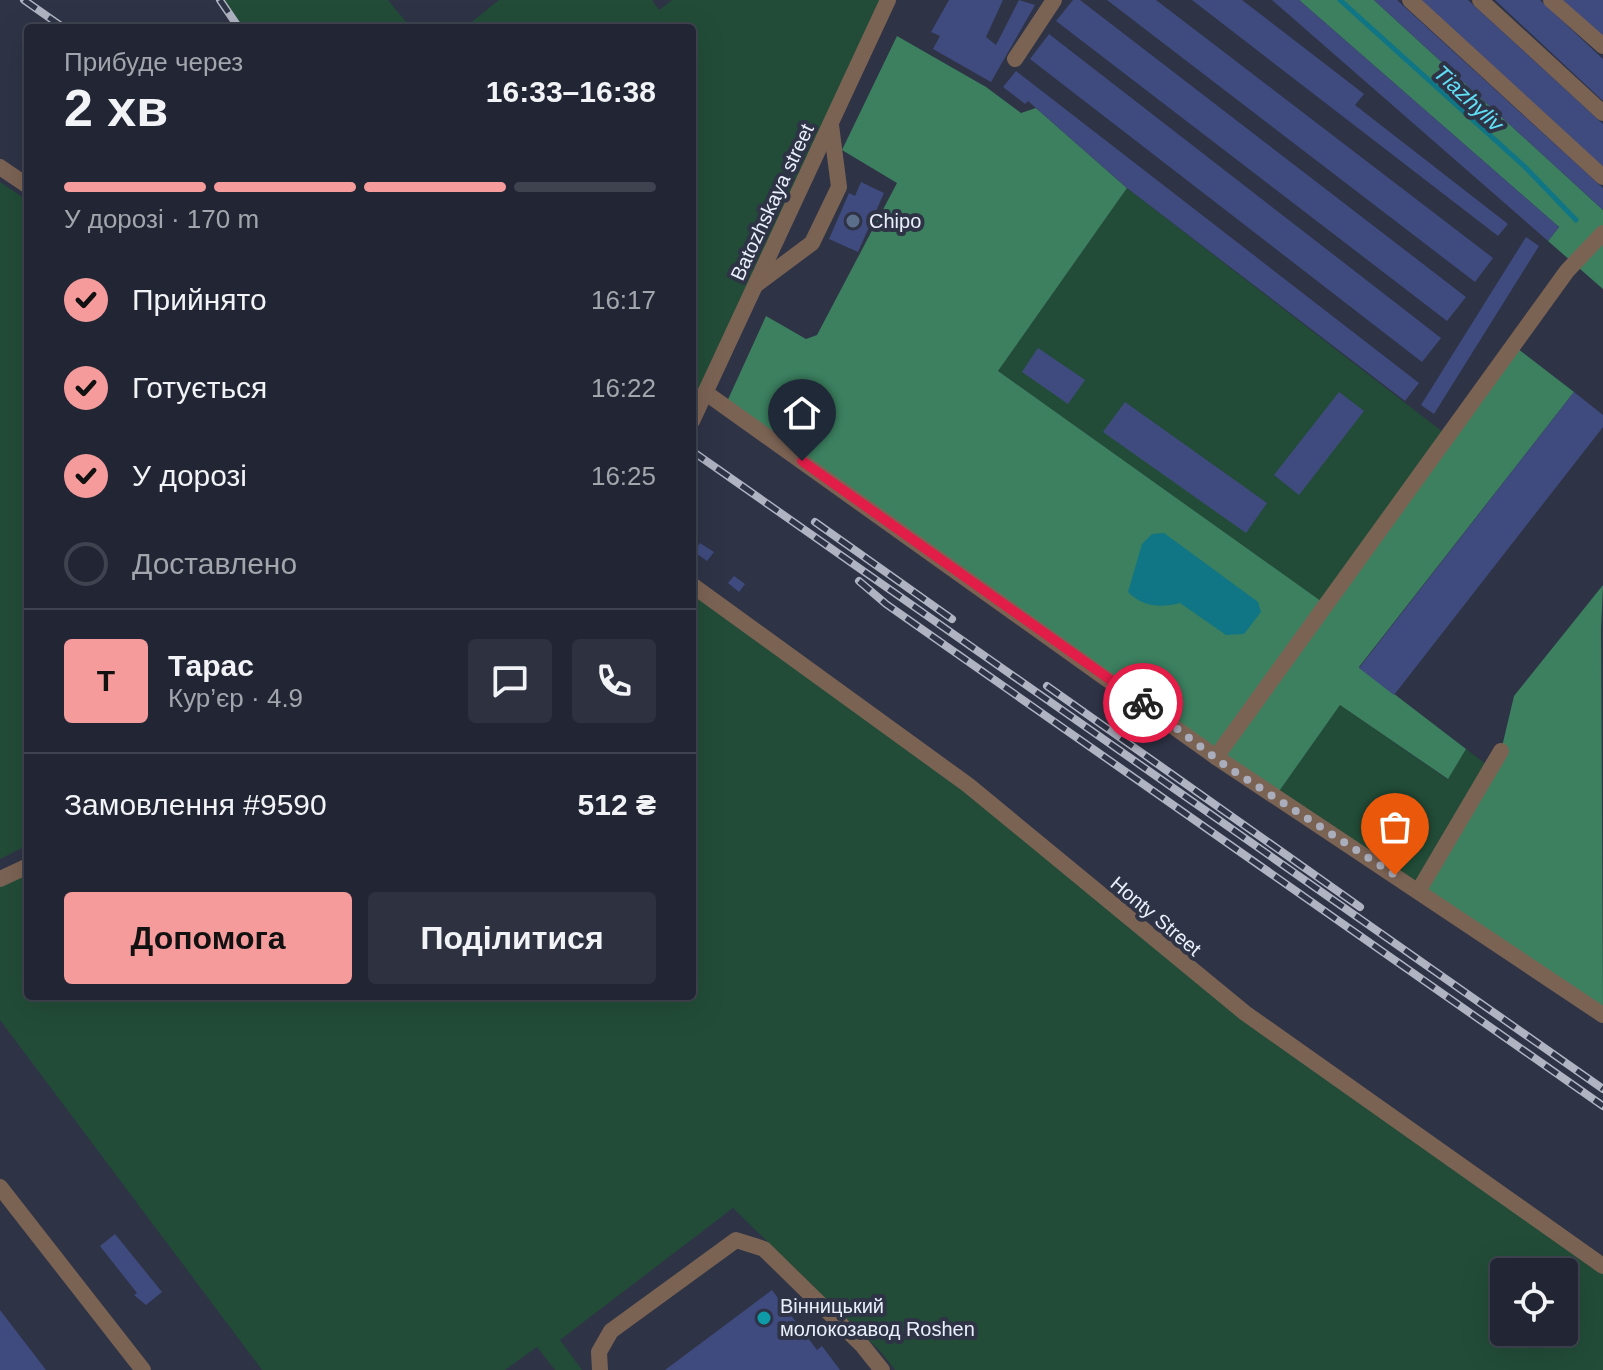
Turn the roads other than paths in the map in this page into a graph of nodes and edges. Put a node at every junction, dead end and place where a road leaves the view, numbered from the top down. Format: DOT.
graph roads {
  1 [pos="888,0"];
  2 [pos="1410,0"];
  3 [pos="1480,0"];
  4 [pos="1551,0"];
  5 [pos="1052,1"];
  6 [pos="1603,46"];
  7 [pos="1015,59"];
  8 [pos="1603,113"];
  9 [pos="831,123"];
  10 [pos="0,167"];
  11 [pos="1603,177"];
  12 [pos="24,183"];
  13 [pos="1603,233"];
  14 [pos="756,285"];
  15 [pos="706,393"];
  16 [pos="696,413"];
  17 [pos="696,588"];
  18 [pos="1501,751"];
  19 [pos="1216,757"];
  20 [pos="24,868"];
  21 [pos="0,879"];
  22 [pos="1419,890"];
  23 [pos="1603,1015"];
  24 [pos="0,1187"];
  25 [pos="1603,1266"];
  26 [pos="143,1370"];
  27 [pos="600,1370"];
  28 [pos="882,1370"];
  1 -- 9 [label="street, Batozhskaya street"];
  2 -- 11 [label="street"];
  3 -- 8 [label="street"];
  4 -- 6 [label="street"];
  5 -- 7 [label="street"];
  9 -- 14 [label="street, Batozhskaya street"];
  9 -- 14 [label="street"];
  10 -- 12 [label="street"];
  13 -- 19 [label="street"];
  14 -- 15 [label="street, Batozhskaya street"];
  15 -- 16 [label="street, Batozhskaya street"];
  15 -- 19 [label="street"];
  17 -- 25 [label="street, Honty Street"];
  18 -- 22 [label="street"];
  19 -- 22 [label="street"];
  20 -- 21 [label="street"];
  22 -- 23 [label="street"];
  24 -- 26 [label="street"];
  27 -- 28 [label="street"];
}
